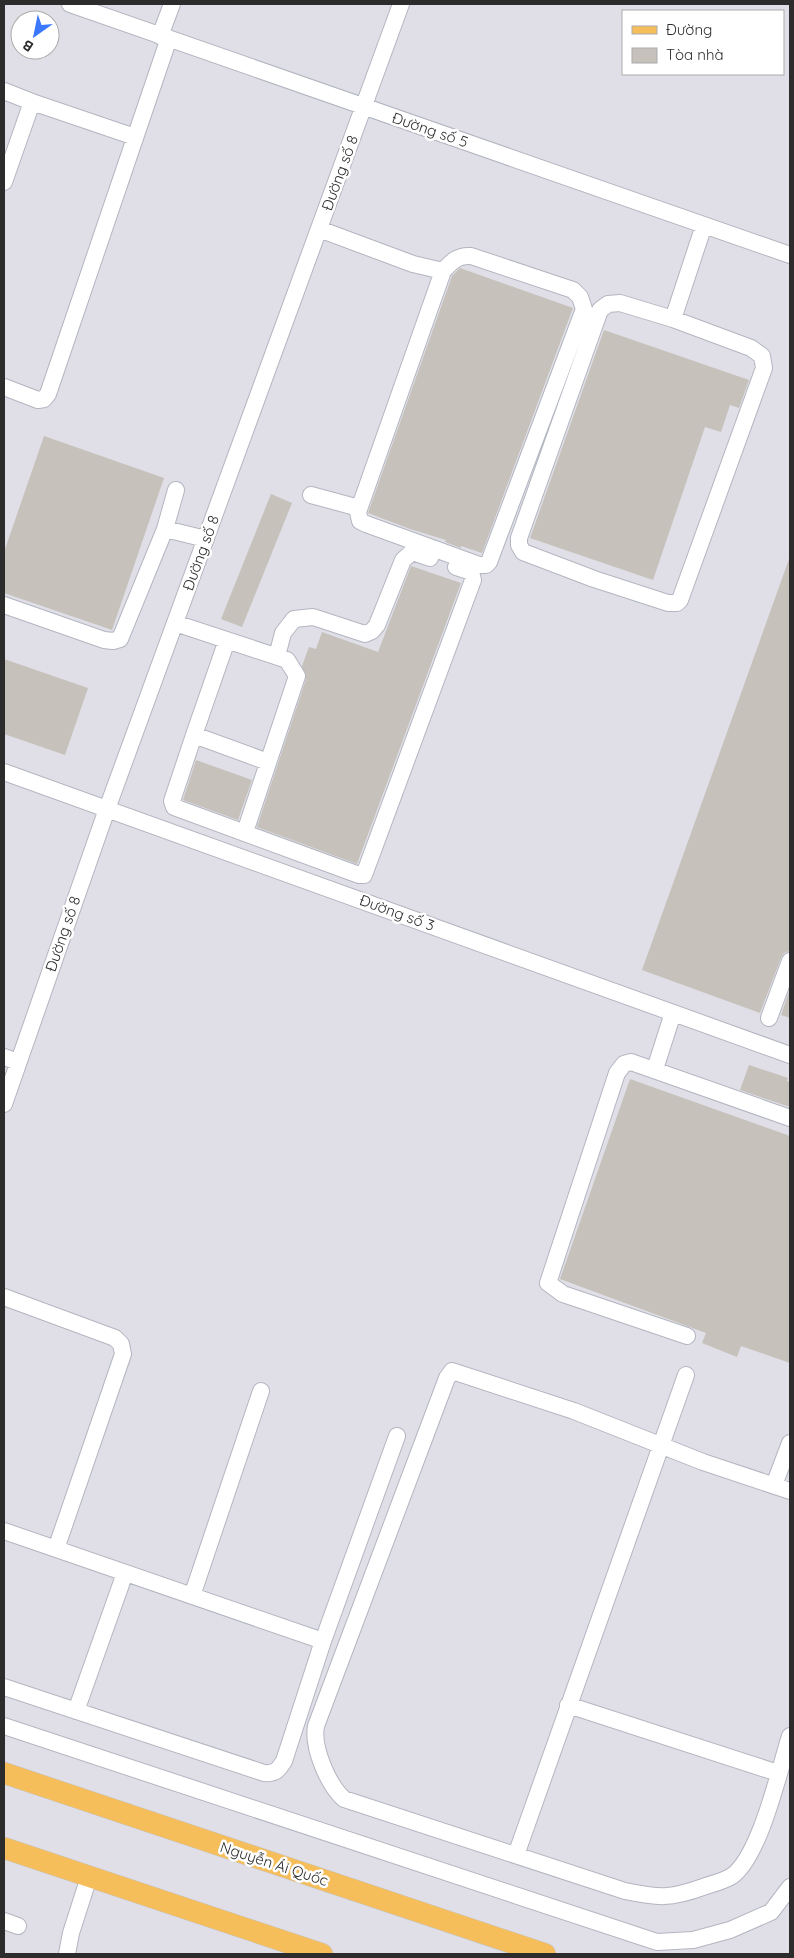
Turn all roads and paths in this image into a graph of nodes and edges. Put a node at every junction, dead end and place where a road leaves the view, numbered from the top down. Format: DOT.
graph roads {
  1 [pos="70,4"];
  2 [pos="172,4"];
  3 [pos="401,4"];
  4 [pos="165,37"];
  5 [pos="4,91"];
  6 [pos="32,102"];
  7 [pos="364,107"];
  8 [pos="136,137"];
  9 [pos="4,182"];
  10 [pos="704,225"];
  11 [pos="319,229"];
  12 [pos="790,254"];
  13 [pos="443,271"];
  14 [pos="673,319"];
  15 [pos="4,387"];
  16 [pos="176,490"];
  17 [pos="311,495"];
  18 [pos="359,508"];
  19 [pos="165,528"];
  20 [pos="206,539"];
  21 [pos="4,605"];
  22 [pos="175,623"];
  23 [pos="226,640"];
  24 [pos="277,656"];
  25 [pos="194,735"];
  26 [pos="268,762"];
  27 [pos="4,772"];
  28 [pos="107,808"];
  29 [pos="245,832"];
  30 [pos="790,960"];
  31 [pos="673,1013"];
  32 [pos="769,1018"];
  33 [pos="790,1055"];
  34 [pos="11,1059"];
  35 [pos="655,1069"];
  36 [pos="4,1104"];
  37 [pos="790,1118"];
  38 [pos="4,1297"];
  39 [pos="687,1336"];
  40 [pos="686,1375"];
  41 [pos="261,1390"];
  42 [pos="398,1436"];
  43 [pos="790,1443"];
  44 [pos="660,1445"];
  45 [pos="774,1485"];
  46 [pos="790,1491"];
  47 [pos="4,1531"];
  48 [pos="56,1549"];
  49 [pos="126,1573"];
  50 [pos="192,1596"];
  51 [pos="323,1641"];
  52 [pos="4,1687"];
  53 [pos="568,1704"];
  54 [pos="76,1711"];
  55 [pos="4,1726"];
  56 [pos="790,1736"];
  57 [pos="4,1773"];
  58 [pos="778,1773"];
  59 [pos="4,1848"];
  60 [pos="516,1855"];
  61 [pos="89,1876"];
  62 [pos="790,1887"];
  63 [pos="67,1954"];
  64 [pos="322,1954"];
  65 [pos="545,1954"];
  1 -- 4 [label="street, Đường số 5"];
  2 -- 4 [label="street"];
  3 -- 7 [label="street, Đường số 8"];
  4 -- 7 [label="street, Đường số 5"];
  4 -- 8 [label="street"];
  5 -- 6 [label="street"];
  6 -- 8 [label="street"];
  6 -- 9 [label="street"];
  7 -- 10 [label="street, Đường số 5"];
  7 -- 11 [label="street, Đường số 8"];
  8 -- 15 [label="street"];
  10 -- 12 [label="street, Đường số 5"];
  10 -- 14 [label="street"];
  11 -- 13 [label="street"];
  11 -- 20 [label="street, Đường số 8"];
  13 -- 18 [label="street"];
  13 -- 18 [label="street"];
  14 -- 14 [label="street"];
  16 -- 19 [label="street"];
  17 -- 18 [label="street"];
  19 -- 20 [label="street"];
  19 -- 21 [label="street"];
  20 -- 22 [label="street, Đường số 8"];
  22 -- 23 [label="street"];
  22 -- 28 [label="street, Đường số 8"];
  23 -- 24 [label="street"];
  23 -- 25 [label="street"];
  24 -- 26 [label="street"];
  24 -- 29 [label="street"];
  25 -- 26 [label="street"];
  25 -- 29 [label="street"];
  26 -- 29 [label="street"];
  27 -- 28 [label="street, Đường số 3"];
  28 -- 31 [label="street, Đường số 3"];
  28 -- 34 [label="street, Đường số 8"];
  30 -- 32 [label="street"];
  31 -- 33 [label="street, Đường số 3"];
  31 -- 35 [label="street"];
  34 -- 36 [label="street, Đường số 8"];
  35 -- 37 [label="street"];
  35 -- 39 [label="street"];
  38 -- 48 [label="street"];
  40 -- 44 [label="street"];
  41 -- 50 [label="street"];
  42 -- 51 [label="street"];
  43 -- 45 [label="street"];
  44 -- 45 [label="street"];
  44 -- 53 [label="street"];
  44 -- 60 [label="street"];
  45 -- 46 [label="street"];
  47 -- 48 [label="street"];
  48 -- 49 [label="street"];
  49 -- 50 [label="street"];
  49 -- 54 [label="street"];
  50 -- 51 [label="street"];
  51 -- 54 [label="street"];
  52 -- 54 [label="street"];
  53 -- 58 [label="street"];
  53 -- 60 [label="street"];
  55 -- 62 [label="street"];
  56 -- 58 [label="street"];
  57 -- 65 [label="main road, Nguyễn Ái Quốc"];
  58 -- 60 [label="street"];
  59 -- 61 [label="main road"];
  61 -- 63 [label="street"];
  61 -- 64 [label="main road"];
}
